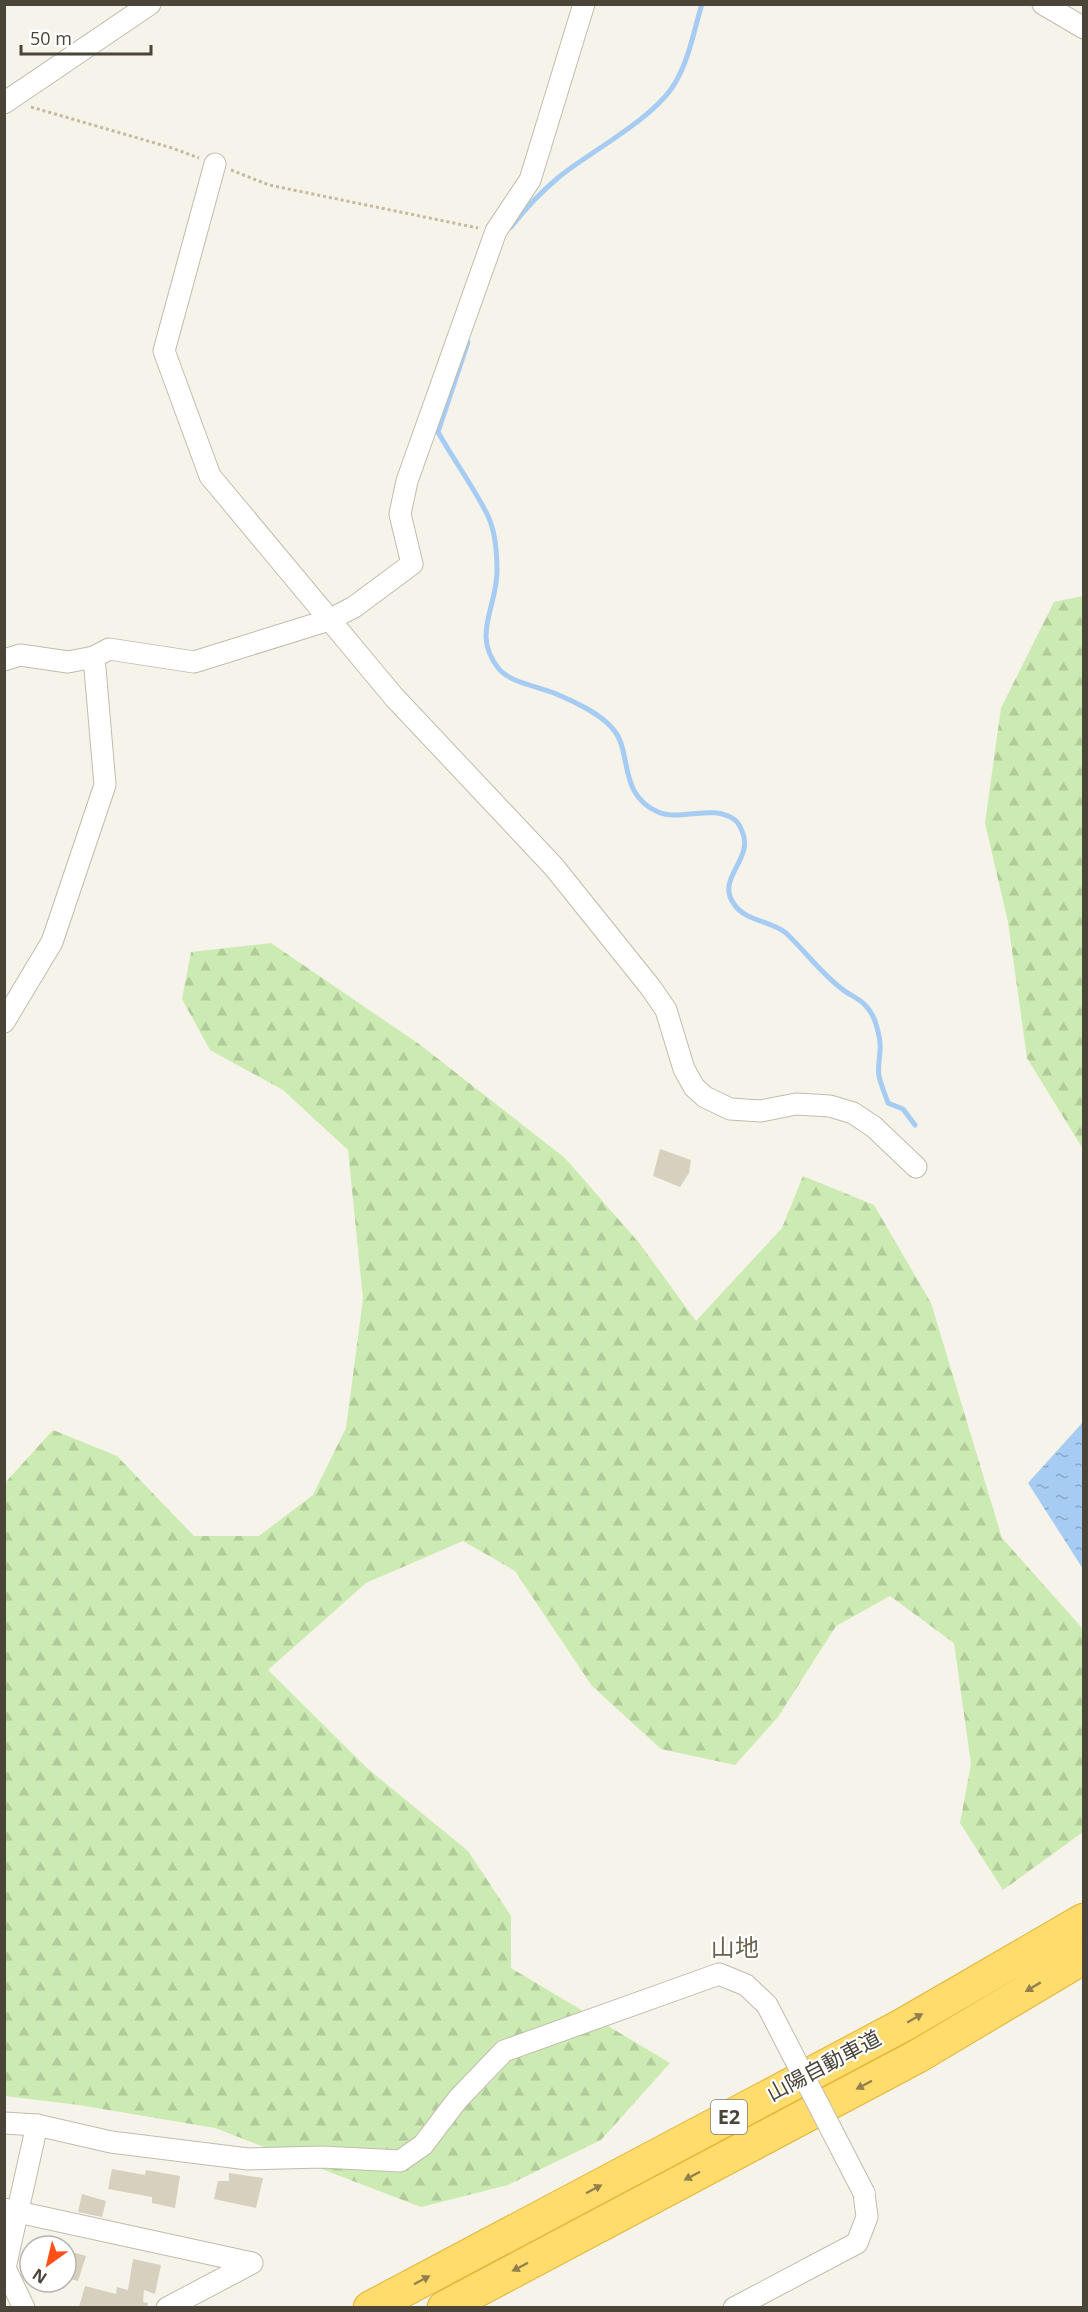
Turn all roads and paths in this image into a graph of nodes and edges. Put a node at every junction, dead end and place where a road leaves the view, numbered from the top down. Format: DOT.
graph roads {
  1 [pos="150,4"];
  2 [pos="584,4"];
  3 [pos="1043,4"];
  4 [pos="1083,28"];
  5 [pos="7,102"];
  6 [pos="215,164"];
  7 [pos="496,231"];
  8 [pos="329,620"];
  9 [pos="94,657"];
  10 [pos="4,660"];
  11 [pos="4,1022"];
  12 [pos="916,1167"];
  13 [pos="1083,1920"];
  14 [pos="1083,1958"];
  15 [pos="4,2123"];
  16 [pos="37,2125"];
  17 [pos="11,2211"];
  18 [pos="24,2307"];
  19 [pos="167,2307"];
  20 [pos="370,2307"];
  21 [pos="444,2307"];
  22 [pos="734,2307"];
  1 -- 5 [label="street"];
  2 -- 7 [label="street"];
  3 -- 4 [label="street"];
  5 -- 6 [label="path"];
  6 -- 7 [label="path"];
  6 -- 8 [label="street"];
  7 -- 8 [label="street"];
  8 -- 9 [label="street"];
  8 -- 12 [label="street"];
  9 -- 10 [label="street"];
  9 -- 11 [label="street"];
  20 -- 13 [label="highway, 山陽自動車道 / E2, one-way"];
  14 -- 21 [label="highway, 山陽自動車道 / E2, one-way"];
  15 -- 16 [label="street"];
  16 -- 17 [label="street"];
  16 -- 22 [label="street, bridge"];
  17 -- 18 [label="street"];
  17 -- 19 [label="street"];
}
